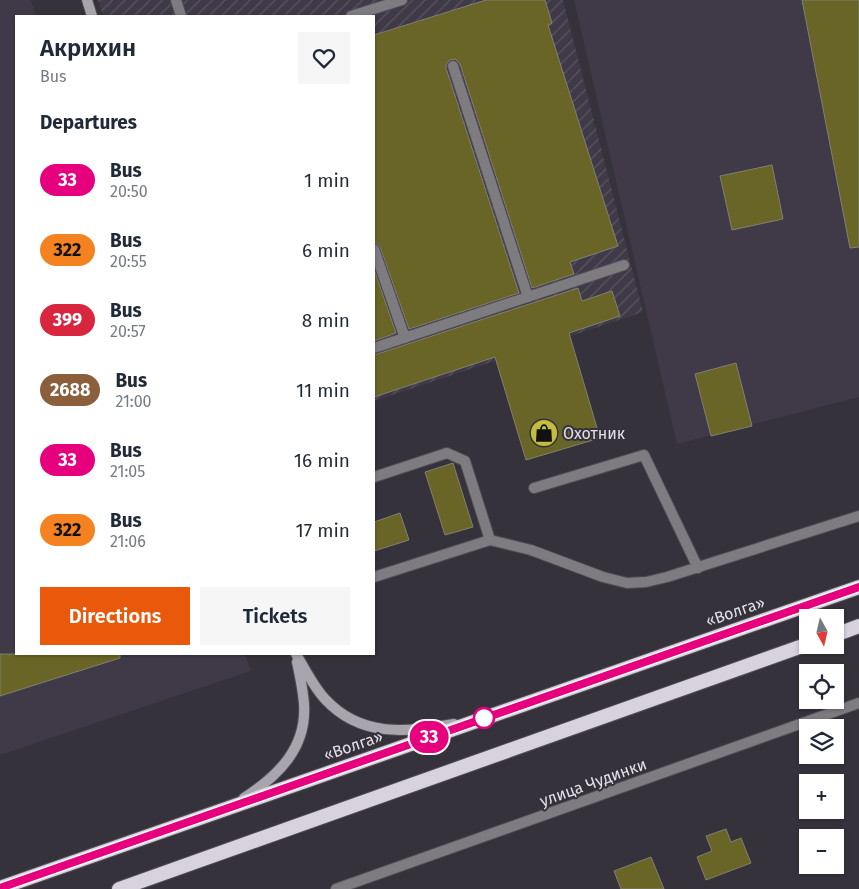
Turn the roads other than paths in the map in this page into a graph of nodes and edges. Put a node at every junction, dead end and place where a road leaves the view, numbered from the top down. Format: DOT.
graph roads {
  1 [pos="87,0"];
  2 [pos="176,0"];
  3 [pos="402,0"];
  4 [pos="92,15"];
  5 [pos="181,15"];
  6 [pos="354,15"];
  7 [pos="452,66"];
  8 [pos="375,252"];
  9 [pos="624,265"];
  10 [pos="528,297"];
  11 [pos="404,338"];
  12 [pos="375,348"];
  13 [pos="375,477"];
  14 [pos="534,488"];
  15 [pos="859,516"];
  16 [pos="490,540"];
  17 [pos="698,568"];
  18 [pos="375,577"];
  19 [pos="859,587"];
  20 [pos="859,626"];
  21 [pos="844,632"];
  22 [pos="799,647"];
  23 [pos="295,655"];
  24 [pos="296,655"];
  25 [pos="859,703"];
  26 [pos="475,721"];
  27 [pos="233,806"];
  28 [pos="0,888"];
  29 [pos="119,889"];
  30 [pos="336,889"];
  1 -- 4 [label="main road"];
  2 -- 5 [label="street"];
  3 -- 6 [label="street"];
  7 -- 10 [label="street"];
  8 -- 11 [label="street"];
  9 -- 10 [label="street"];
  10 -- 11 [label="street"];
  11 -- 12 [label="street"];
  13 -- 16 [label="street"];
  14 -- 17 [label="street"];
  15 -- 17 [label="street"];
  16 -- 17 [label="street"];
  16 -- 18 [label="street"];
  19 -- 26 [label="highway, «Волга»"];
  20 -- 21 [label="highway"];
  22 -- 29 [label="highway"];
  23 -- 27 [label="main road"];
  24 -- 26 [label="main road"];
  25 -- 30 [label="street, улица Чудинки"];
  26 -- 27 [label="highway, «Волга»"];
  27 -- 28 [label="highway, «Волга»"];
}
